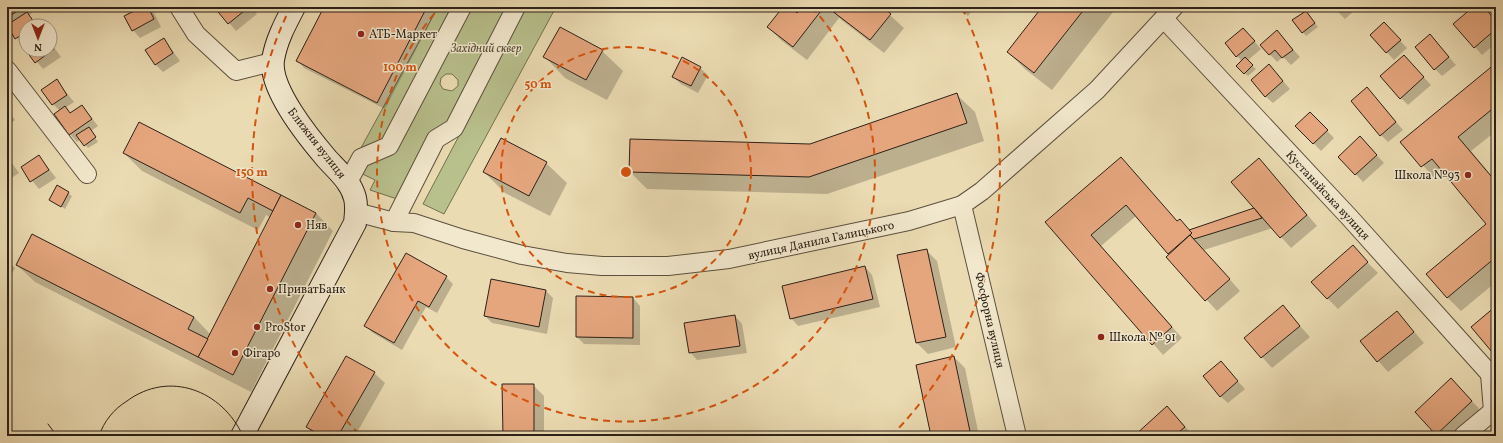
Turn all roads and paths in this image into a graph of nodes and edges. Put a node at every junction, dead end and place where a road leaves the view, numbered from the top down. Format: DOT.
graph roads {
  1 [pos="179,7"];
  2 [pos="294,7"];
  3 [pos="462,7"];
  4 [pos="516,7"];
  5 [pos="1169,13"];
  6 [pos="272,62"];
  7 [pos="7,70"];
  8 [pos="87,174"];
  9 [pos="348,182"];
  10 [pos="962,205"];
  11 [pos="356,212"];
  12 [pos="394,222"];
  13 [pos="1493,372"];
  14 [pos="242,436"];
  15 [pos="1017,436"];
  16 [pos="1463,436"];
  1 -- 6 [label="street"];
  2 -- 6 [label="street, Ближня вулиця"];
  3 -- 9 [label="street"];
  4 -- 12 [label="street"];
  5 -- 10 [label="street, вулиця Данила Галицького"];
  5 -- 13 [label="street, Кустанайська вулиця"];
  6 -- 9 [label="street, Ближня вулиця"];
  7 -- 8 [label="street"];
  9 -- 11 [label="street, Ближня вулиця"];
  10 -- 12 [label="street, вулиця Данила Галицького"];
  10 -- 15 [label="street, Фосфорна вулиця"];
  11 -- 12 [label="street, вулиця Данила Галицького"];
  11 -- 14 [label="street"];
  13 -- 16 [label="street"];
}
